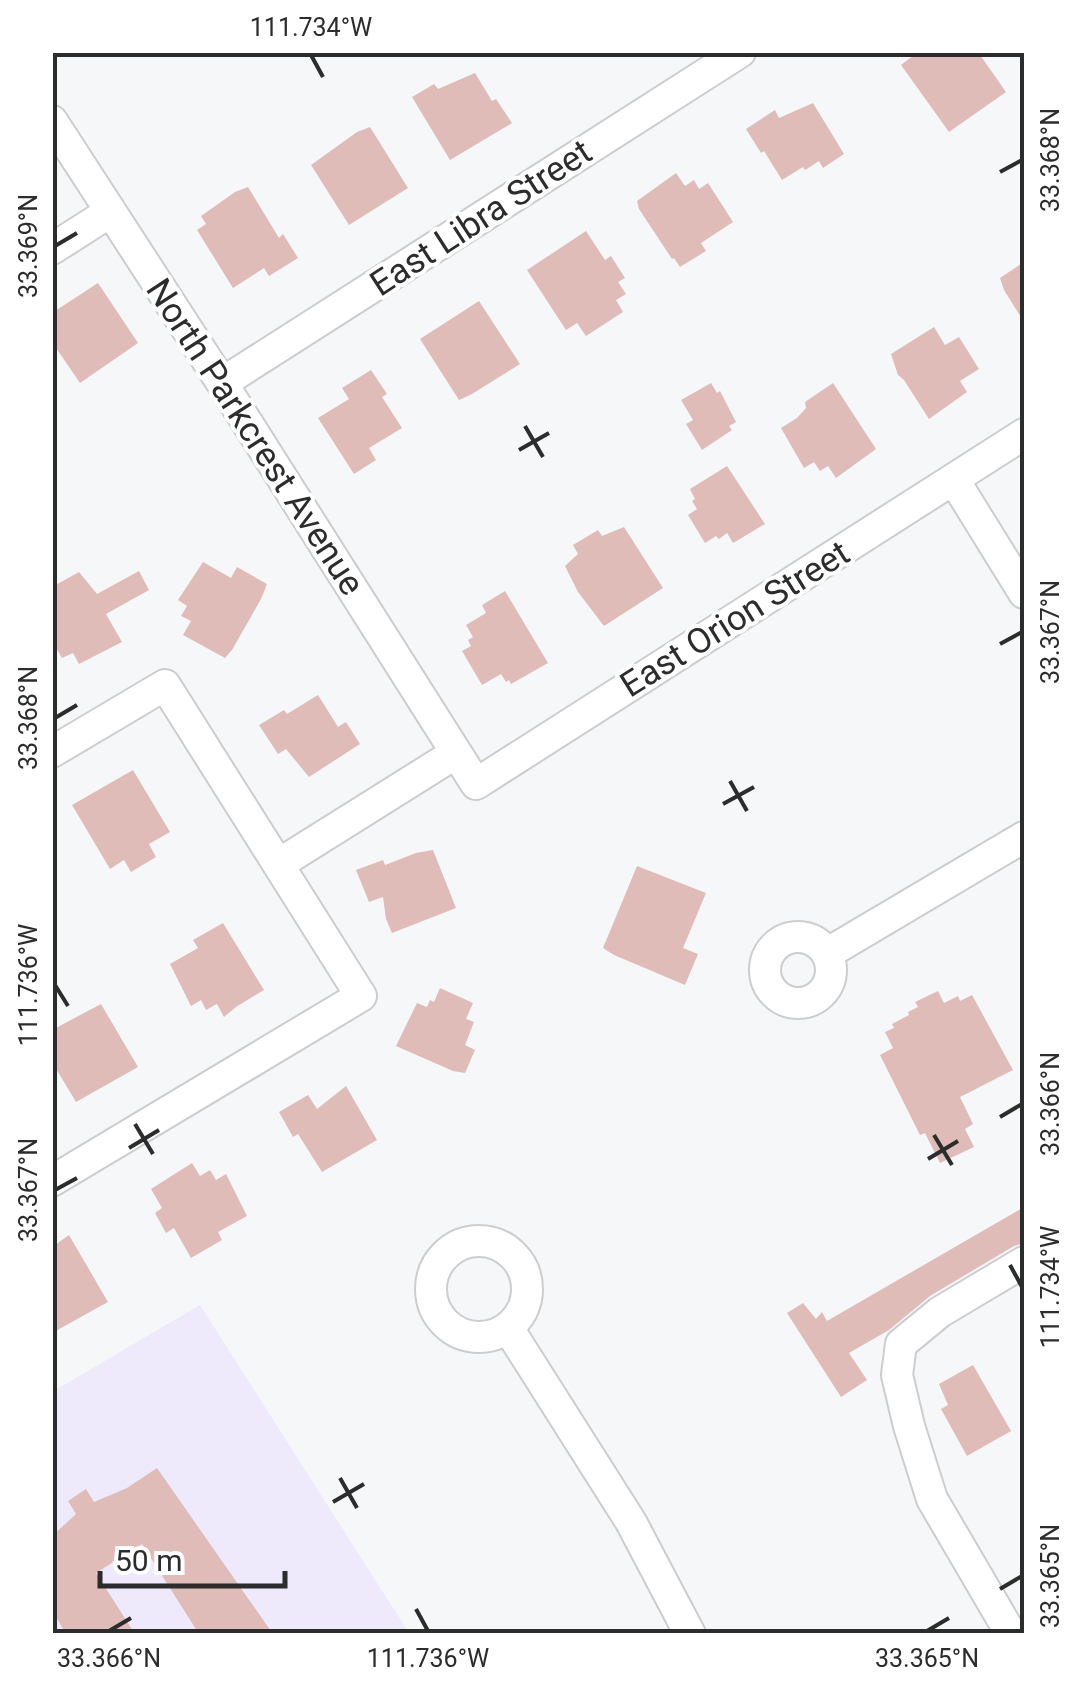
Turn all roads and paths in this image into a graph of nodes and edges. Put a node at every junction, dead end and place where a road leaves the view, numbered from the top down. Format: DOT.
graph roads {
  1 [pos="740,52"];
  2 [pos="52,121"];
  3 [pos="110,212"];
  4 [pos="52,249"];
  5 [pos="222,383"];
  6 [pos="1024,434"];
  7 [pos="954,480"];
  8 [pos="1024,593"];
  9 [pos="52,752"];
  10 [pos="456,754"];
  11 [pos="1024,837"];
  12 [pos="279,864"];
  13 [pos="828,953"];
  14 [pos="52,1181"];
  15 [pos="1024,1262"];
  16 [pos="508,1328"];
  17 [pos="690,1634"];
  18 [pos="1011,1634"];
  1 -- 5 [label="street, East Libra Street"];
  2 -- 3 [label="street, North Parkcrest Avenue"];
  3 -- 4 [label="street"];
  3 -- 5 [label="street, North Parkcrest Avenue"];
  5 -- 10 [label="street, North Parkcrest Avenue"];
  6 -- 7 [label="street, East Orion Street"];
  7 -- 8 [label="street"];
  7 -- 10 [label="street, East Orion Street"];
  9 -- 12 [label="street"];
  10 -- 12 [label="street"];
  11 -- 13 [label="street"];
  12 -- 14 [label="street"];
  15 -- 18 [label="street"];
  16 -- 17 [label="street"];
}
